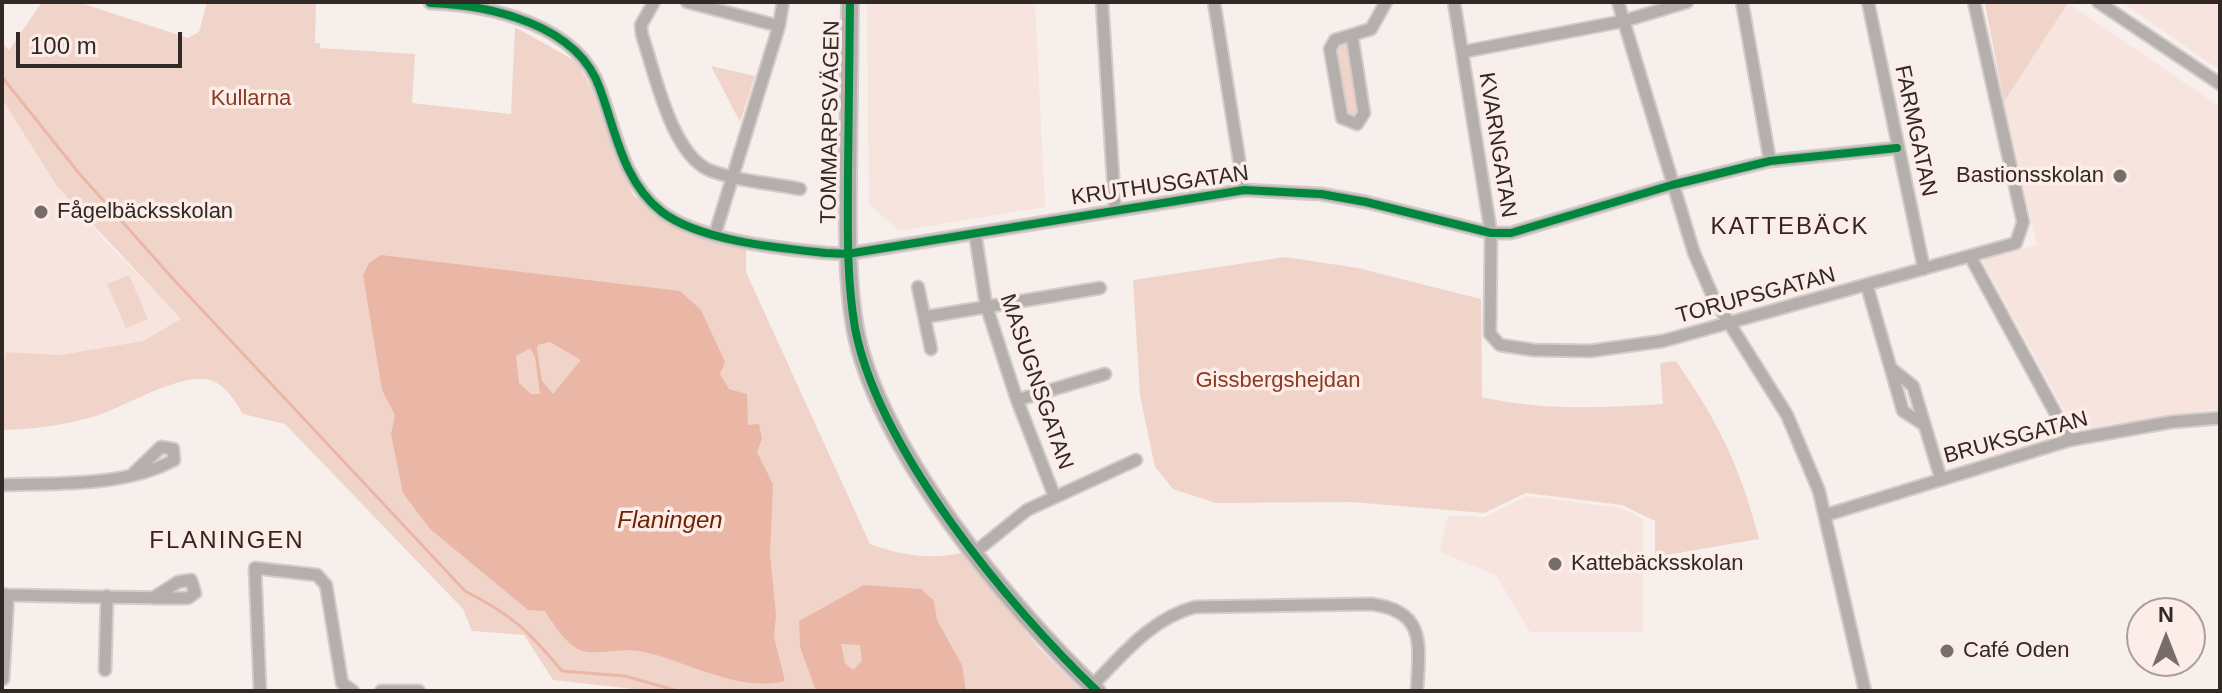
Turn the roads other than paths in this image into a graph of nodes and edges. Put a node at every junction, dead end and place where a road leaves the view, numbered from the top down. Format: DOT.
graph roads {
  1 [pos="654,2"];
  2 [pos="687,2"];
  3 [pos="783,2"];
  4 [pos="850,2"];
  5 [pos="1102,2"];
  6 [pos="1214,2"];
  7 [pos="1386,2"];
  8 [pos="1454,2"];
  9 [pos="1618,2"];
  10 [pos="1687,2"];
  11 [pos="1742,2"];
  12 [pos="1868,2"];
  13 [pos="1974,2"];
  14 [pos="2098,2"];
  15 [pos="430,3"];
  16 [pos="1624,21"];
  17 [pos="779,26"];
  18 [pos="1352,36"];
  19 [pos="1462,52"];
  20 [pos="2220,84"];
  21 [pos="1897,148"];
  22 [pos="1770,161"];
  23 [pos="731,176"];
  24 [pos="1672,185"];
  25 [pos="800,189"];
  26 [pos="1244,190"];
  27 [pos="1115,209"];
  28 [pos="975,233"];
  29 [pos="1491,233"];
  30 [pos="715,234"];
  31 [pos="847,254"];
  32 [pos="1970,256"];
  33 [pos="1924,269"];
  34 [pos="1867,286"];
  35 [pos="918,287"];
  36 [pos="1100,288"];
  37 [pos="986,305"];
  38 [pos="925,317"];
  39 [pos="1729,323"];
  40 [pos="1494,341"];
  41 [pos="931,349"];
  42 [pos="1105,374"];
  43 [pos="1017,400"];
  44 [pos="2220,418"];
  45 [pos="2070,440"];
  46 [pos="1136,460"];
  47 [pos="133,474"];
  48 [pos="1941,479"];
  49 [pos="2,485"];
  50 [pos="1054,495"];
  51 [pos="1826,515"];
  52 [pos="974,553"];
  53 [pos="5,594"];
  54 [pos="107,596"];
  55 [pos="153,598"];
  56 [pos="105,670"];
  57 [pos="3,679"];
  58 [pos="1094,688"];
  59 [pos="260,691"];
  60 [pos="353,691"];
  61 [pos="381,691"];
  62 [pos="419,691"];
  63 [pos="1417,691"];
  64 [pos="1865,691"];
  1 -- 23 [label="street"];
  2 -- 17 [label="street"];
  3 -- 17 [label="street"];
  4 -- 31 [label="street, TOMMARPSVÄGEN"];
  5 -- 27 [label="street"];
  6 -- 26 [label="street"];
  7 -- 18 [label="street"];
  8 -- 19 [label="street, KVARNGATAN"];
  9 -- 16 [label="street"];
  10 -- 16 [label="street"];
  11 -- 22 [label="street"];
  12 -- 21 [label="street, FARMGATAN"];
  13 -- 32 [label="street, TORUPSGATAN"];
  14 -- 20 [label="street"];
  15 -- 30 [label="street, KRUTHUSGATAN"];
  16 -- 19 [label="street"];
  16 -- 24 [label="street"];
  17 -- 23 [label="street"];
  18 -- 18 [label="street"];
  19 -- 29 [label="street, KVARNGATAN"];
  21 -- 22 [label="street, KRUTHUSGATAN"];
  21 -- 33 [label="street, FARMGATAN"];
  22 -- 24 [label="street, KRUTHUSGATAN"];
  23 -- 25 [label="street"];
  23 -- 30 [label="street"];
  24 -- 29 [label="street, KRUTHUSGATAN"];
  24 -- 39 [label="street"];
  26 -- 27 [label="street, KRUTHUSGATAN"];
  26 -- 29 [label="street, KRUTHUSGATAN"];
  27 -- 28 [label="street, KRUTHUSGATAN"];
  28 -- 31 [label="street, KRUTHUSGATAN"];
  28 -- 37 [label="street, MASUGNSGATAN"];
  29 -- 40 [label="street, KVARNGATAN"];
  30 -- 31 [label="street, KRUTHUSGATAN"];
  31 -- 52 [label="street, TOMMARPSVÄGEN"];
  32 -- 33 [label="street, TORUPSGATAN"];
  32 -- 45 [label="street"];
  33 -- 34 [label="street, TORUPSGATAN"];
  34 -- 39 [label="street, TORUPSGATAN"];
  34 -- 48 [label="street"];
  35 -- 38 [label="street"];
  36 -- 37 [label="street"];
  37 -- 38 [label="street"];
  37 -- 43 [label="street, MASUGNSGATAN"];
  38 -- 41 [label="street"];
  39 -- 40 [label="street, TORUPSGATAN"];
  39 -- 51 [label="street"];
  42 -- 43 [label="street"];
  43 -- 50 [label="street, MASUGNSGATAN"];
  44 -- 45 [label="street, BRUKSGATAN"];
  45 -- 48 [label="street, BRUKSGATAN"];
  46 -- 50 [label="street"];
  47 -- 49 [label="street"];
  48 -- 51 [label="street, BRUKSGATAN"];
  50 -- 52 [label="street"];
  51 -- 64 [label="street"];
  52 -- 58 [label="street, TOMMARPSVÄGEN"];
  53 -- 54 [label="street"];
  53 -- 57 [label="street"];
  54 -- 55 [label="street"];
  54 -- 56 [label="street"];
  58 -- 63 [label="street"];
  59 -- 60 [label="street"];
  61 -- 62 [label="street"];
}
